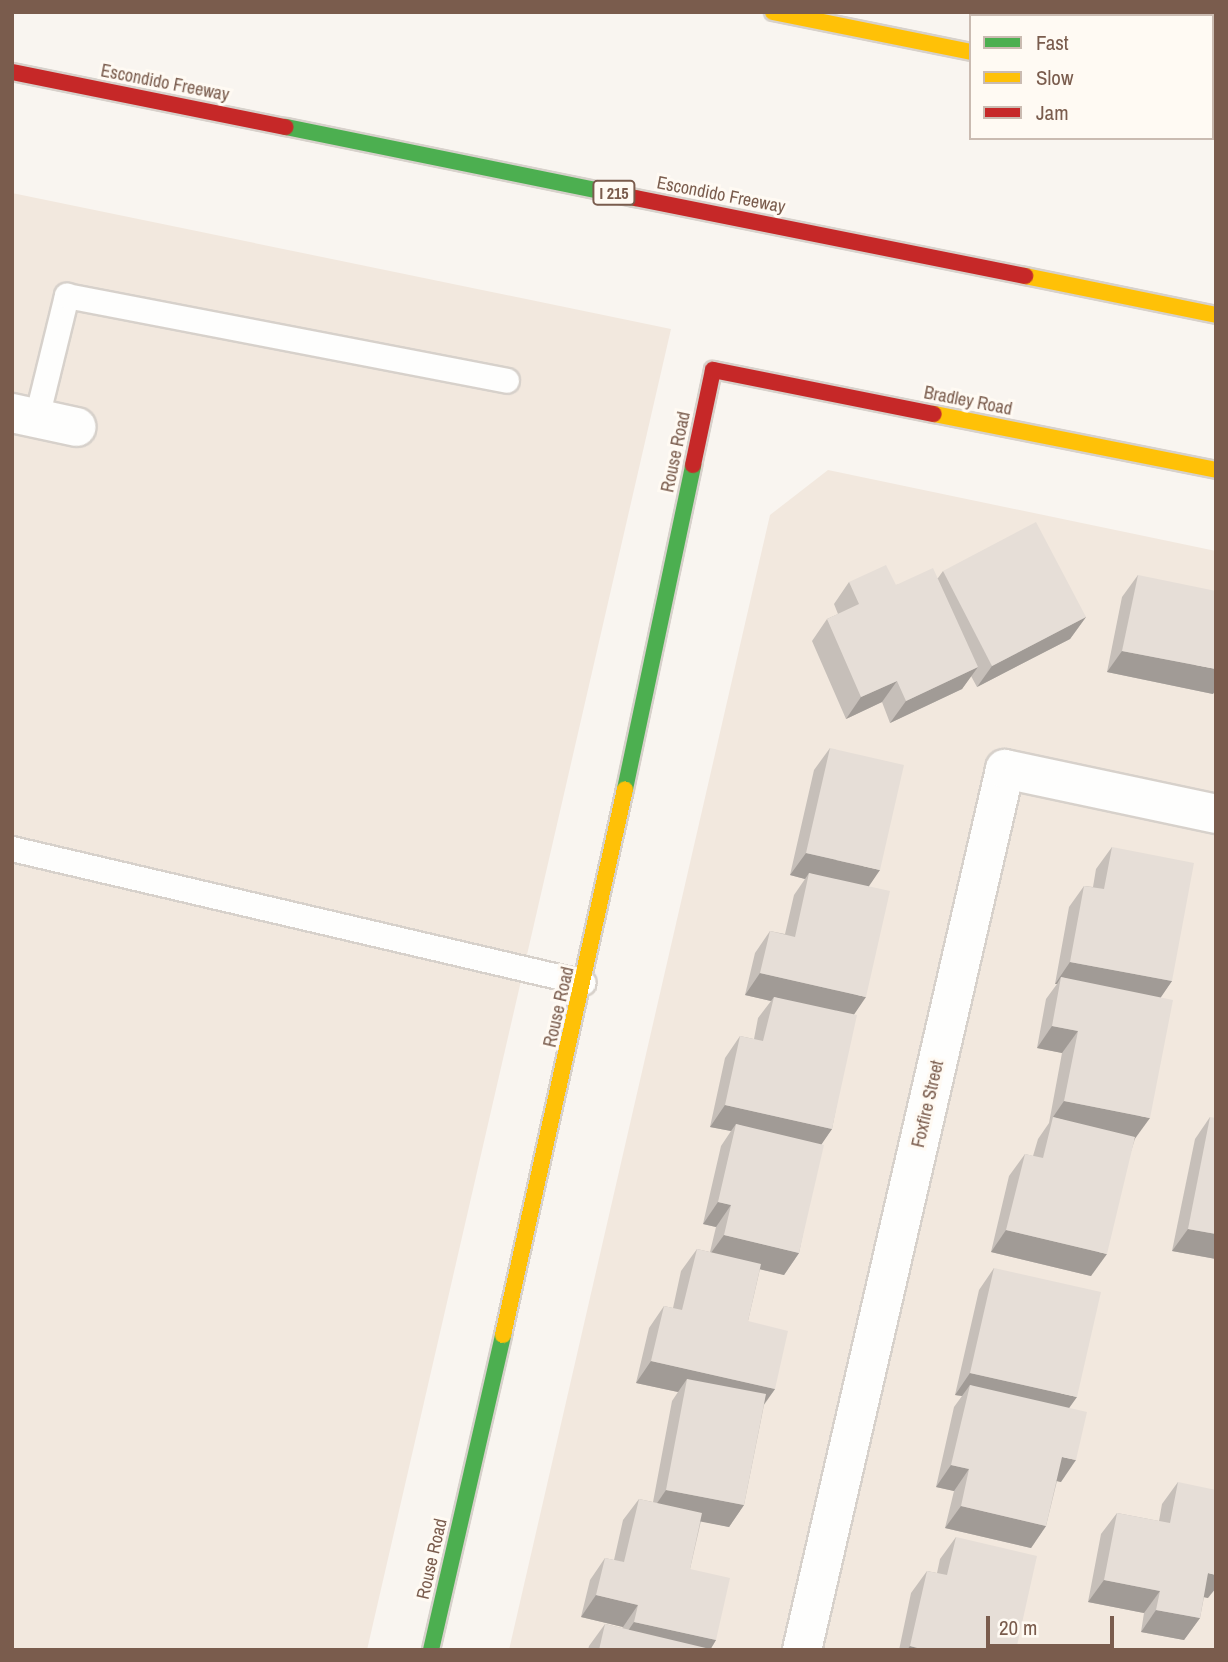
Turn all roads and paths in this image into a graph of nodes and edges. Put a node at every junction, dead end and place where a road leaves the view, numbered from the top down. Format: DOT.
graph roads {
  1 [pos="773,12"];
  2 [pos="969,52"];
  3 [pos="12,72"];
  4 [pos="1216,314"];
  5 [pos="713,370"];
  6 [pos="507,381"];
  7 [pos="25,415"];
  8 [pos="77,427"];
  9 [pos="1216,470"];
  10 [pos="1216,814"];
  11 [pos="12,849"];
  12 [pos="584,983"];
  13 [pos="431,1650"];
  14 [pos="802,1650"];
  1 -- 2 [label="main road"];
  3 -- 4 [label="main road, Escondido Freeway / I 215"];
  5 -- 9 [label="main road, Bradley Road"];
  5 -- 12 [label="main road, Rouse Road"];
  6 -- 7 [label="lane"];
  7 -- 8 [label="street"];
  10 -- 14 [label="street, Foxfire Street"];
  11 -- 12 [label="lane"];
  12 -- 13 [label="main road, Rouse Road"];
}
